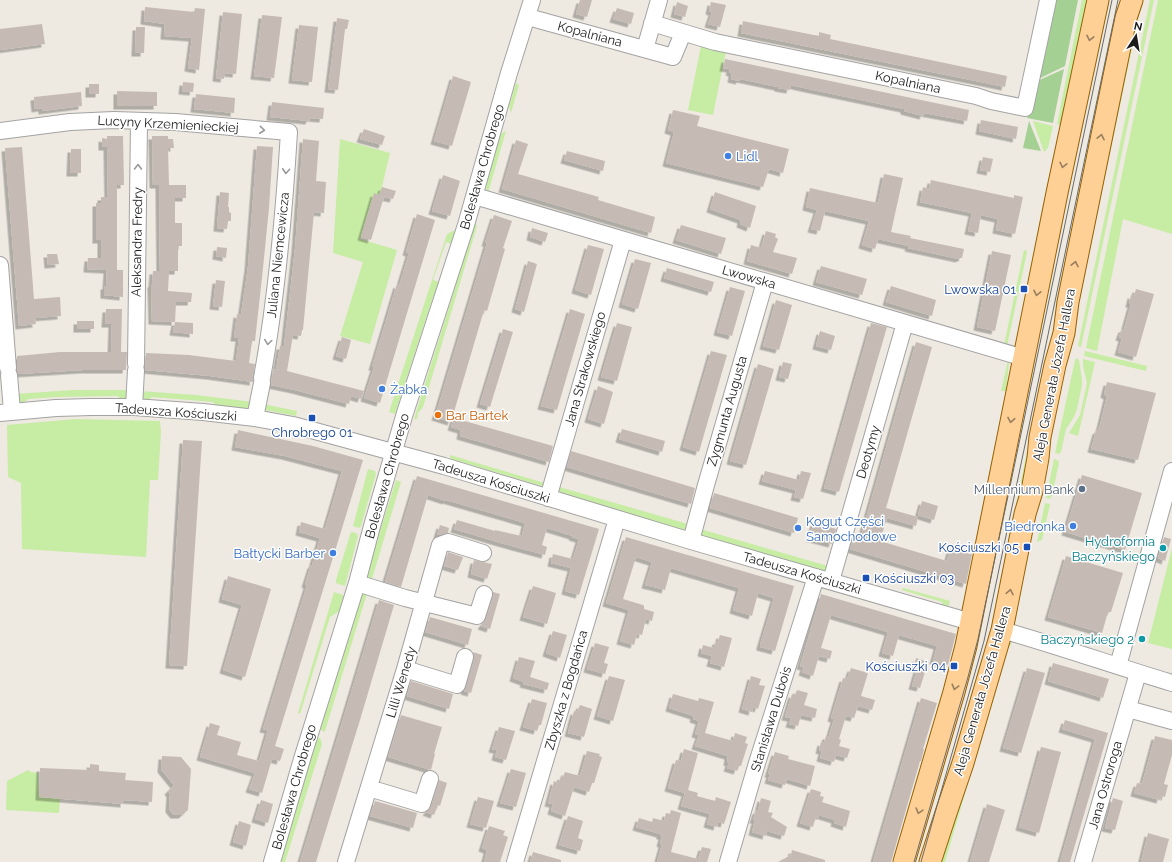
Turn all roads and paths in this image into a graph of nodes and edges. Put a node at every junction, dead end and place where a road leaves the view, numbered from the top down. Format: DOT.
graph roads {
  1 [pos="532,0"];
  2 [pos="659,0"];
  3 [pos="1048,0"];
  4 [pos="1098,0"];
  5 [pos="1132,0"];
  6 [pos="528,17"];
  7 [pos="652,23"];
  8 [pos="683,33"];
  9 [pos="645,49"];
  10 [pos="139,121"];
  11 [pos="0,131"];
  12 [pos="289,132"];
  13 [pos="475,196"];
  14 [pos="623,240"];
  15 [pos="0,265"];
  16 [pos="765,282"];
  17 [pos="905,323"];
  18 [pos="1024,358"];
  19 [pos="134,407"];
  20 [pos="6,412"];
  21 [pos="256,418"];
  22 [pos="394,453"];
  23 [pos="1172,471"];
  24 [pos="548,498"];
  25 [pos="617,519"];
  26 [pos="691,541"];
  27 [pos="483,553"];
  28 [pos="823,579"];
  29 [pos="357,583"];
  30 [pos="484,594"];
  31 [pos="424,603"];
  32 [pos="971,622"];
  33 [pos="1002,630"];
  34 [pos="465,657"];
  35 [pos="1118,666"];
  36 [pos="405,669"];
  37 [pos="1138,673"];
  38 [pos="1172,683"];
  39 [pos="1128,709"];
  40 [pos="1172,721"];
  41 [pos="430,779"];
  42 [pos="369,788"];
  43 [pos="272,862"];
  44 [pos="346,862"];
  45 [pos="515,862"];
  46 [pos="728,862"];
  47 [pos="904,862"];
  48 [pos="930,862"];
  49 [pos="1082,862"];
  1 -- 6 [label="street, Bolesława Chrobrego"];
  2 -- 7 [label="street"];
  3 -- 8 [label="street, Kopalniana"];
  4 -- 18 [label="main road, Aleja Generała Józefa Hallera, one-way"];
  33 -- 5 [label="main road, Aleja Generała Józefa Hallera, one-way"];
  6 -- 9 [label="street, Kopalniana"];
  6 -- 13 [label="street, Bolesława Chrobrego"];
  7 -- 8 [label="street, Kopalniana"];
  7 -- 9 [label="street"];
  8 -- 9 [label="street, Kopalniana"];
  10 -- 11 [label="street, Lucyny Krzemienieckiej"];
  10 -- 12 [label="street, Lucyny Krzemienieckiej, one-way"];
  19 -- 10 [label="street, Aleksandra Fredry, one-way"];
  12 -- 21 [label="street, Juliana Niemcewicza, one-way"];
  13 -- 14 [label="street, Lwowska"];
  13 -- 22 [label="street, Bolesława Chrobrego"];
  14 -- 16 [label="street, Lwowska"];
  14 -- 24 [label="street, Jana Strakowskiego"];
  15 -- 20 [label="street"];
  16 -- 17 [label="street, Lwowska"];
  16 -- 26 [label="street, Zygmunta Augusta"];
  17 -- 18 [label="street, Lwowska"];
  17 -- 28 [label="street, Deotymy"];
  18 -- 32 [label="main road, Aleja Generała Józefa Hallera, one-way"];
  19 -- 20 [label="street, Tadeusza Kościuszki"];
  19 -- 21 [label="street, Tadeusza Kościuszki"];
  21 -- 22 [label="street, Tadeusza Kościuszki"];
  22 -- 24 [label="street, Tadeusza Kościuszki"];
  22 -- 29 [label="street, Bolesława Chrobrego"];
  23 -- 35 [label="street"];
  24 -- 25 [label="street, Tadeusza Kościuszki"];
  25 -- 26 [label="street, Tadeusza Kościuszki"];
  25 -- 45 [label="street, Zbyszka z Bogdańca"];
  26 -- 28 [label="street, Tadeusza Kościuszki"];
  27 -- 31 [label="street, Lilli Wenedy"];
  28 -- 32 [label="street, Tadeusza Kościuszki"];
  28 -- 46 [label="street, Stanisława Dubois"];
  29 -- 31 [label="street"];
  29 -- 43 [label="street, Bolesława Chrobrego"];
  30 -- 31 [label="street"];
  31 -- 36 [label="street, Lilli Wenedy"];
  32 -- 47 [label="main road, Aleja Generała Józefa Hallera, one-way"];
  33 -- 35 [label="street"];
  33 -- 48 [label="main road, Aleja Generała Józefa Hallera"];
  34 -- 36 [label="street"];
  35 -- 37 [label="street"];
  36 -- 42 [label="street, Lilli Wenedy"];
  37 -- 38 [label="street"];
  37 -- 39 [label="street, Jana Ostroroga"];
  39 -- 40 [label="street"];
  39 -- 49 [label="street, Jana Ostroroga"];
  41 -- 42 [label="street"];
  42 -- 44 [label="street, Lilli Wenedy"];
}
